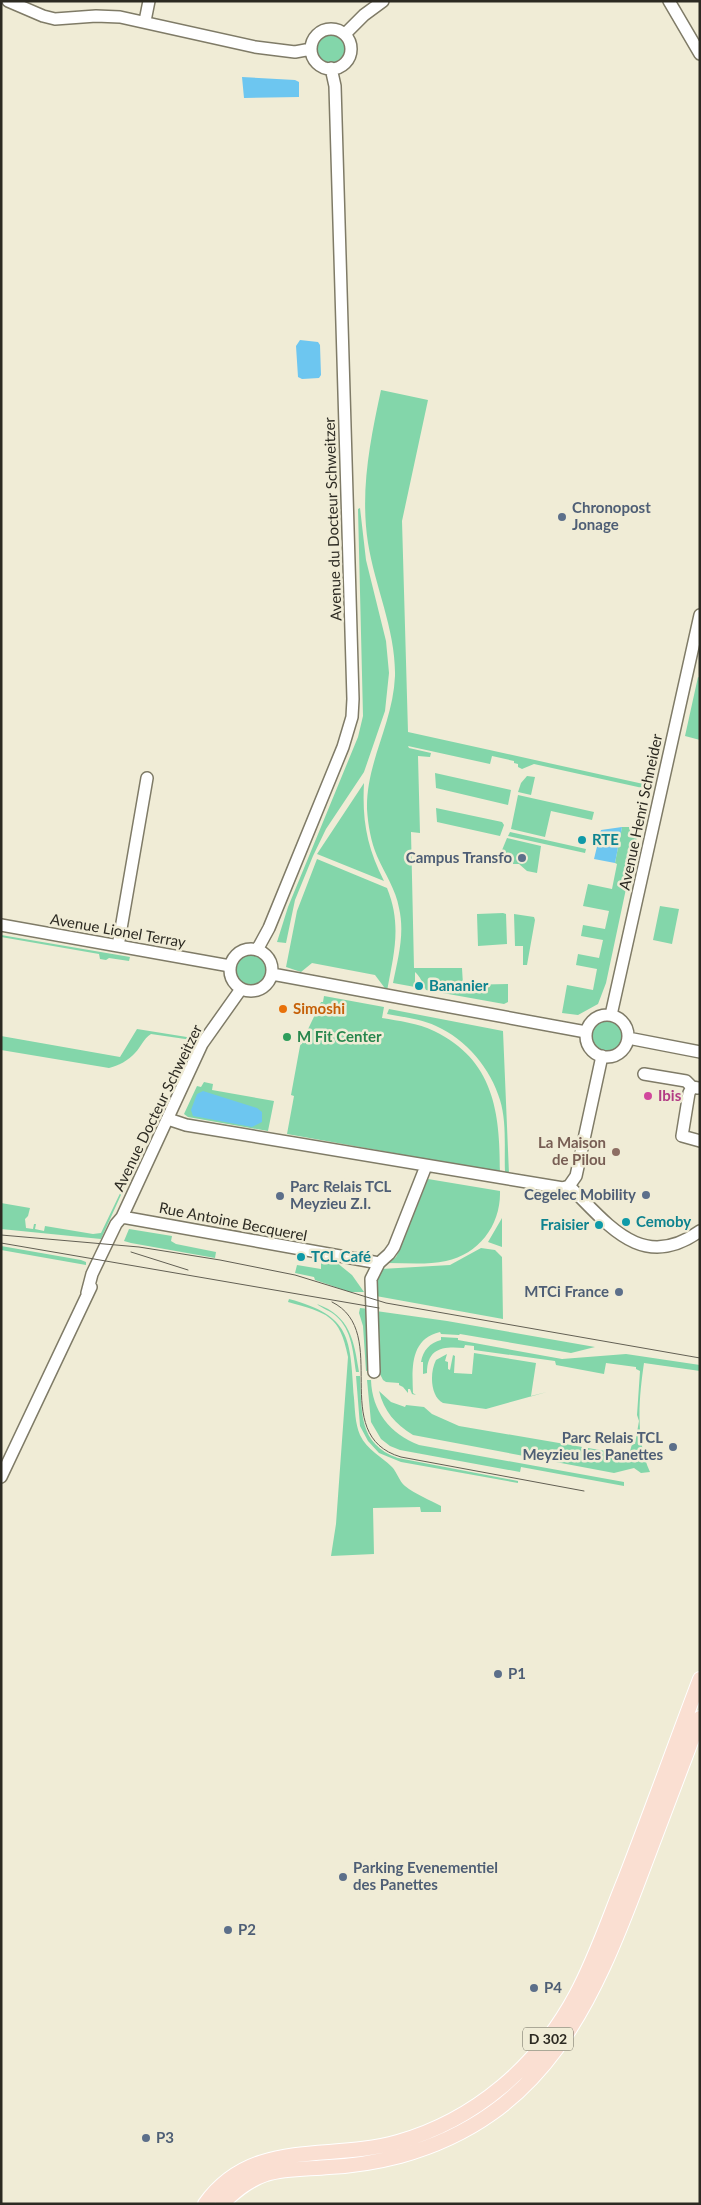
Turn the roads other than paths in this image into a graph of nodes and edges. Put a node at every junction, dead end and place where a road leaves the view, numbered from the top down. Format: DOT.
graph roads {
  1 [pos="8,1"];
  2 [pos="149,1"];
  3 [pos="383,1"];
  4 [pos="669,1"];
  5 [pos="145,21"];
  6 [pos="345,34"];
  7 [pos="311,49"];
  8 [pos="700,54"];
  9 [pos="331,68"];
  10 [pos="700,614"];
  11 [pos="148,778"];
  12 [pos="1,925"];
  13 [pos="118,946"];
  14 [pos="257,950"];
  15 [pos="230,966"];
  16 [pos="272,974"];
  17 [pos="241,988"];
  18 [pos="611,1015"];
  19 [pos="586,1032"];
  20 [pos="628,1038"];
  21 [pos="700,1052"];
  22 [pos="602,1056"];
  23 [pos="644,1074"];
  24 [pos="696,1088"];
  25 [pos="168,1119"];
  26 [pos="700,1141"];
  27 [pos="426,1166"];
  28 [pos="569,1186"];
  29 [pos="122,1217"];
  30 [pos="700,1231"];
  31 [pos="378,1263"];
  32 [pos="374,1372"];
  33 [pos="4,1466"];
  34 [pos="1,1477"];
  35 [pos="700,1679"];
  36 [pos="700,1718"];
  37 [pos="205,2204"];
  38 [pos="222,2204"];
  1 -- 5 [label="street"];
  2 -- 5 [label="street"];
  3 -- 6 [label="street"];
  4 -- 8 [label="street"];
  5 -- 7 [label="street"];
  6 -- 7 [label="street"];
  6 -- 9 [label="street"];
  7 -- 9 [label="street"];
  9 -- 14 [label="street, Avenue du Docteur Schweitzer"];
  10 -- 18 [label="street, Avenue Henri Schneider"];
  11 -- 13 [label="street"];
  12 -- 13 [label="street, Avenue Lionel Terray"];
  13 -- 15 [label="street, Avenue Lionel Terray"];
  14 -- 15 [label="street"];
  14 -- 16 [label="street"];
  15 -- 17 [label="street"];
  16 -- 17 [label="street"];
  16 -- 19 [label="street"];
  17 -- 25 [label="street, Avenue Docteur Schweitzer"];
  18 -- 19 [label="street"];
  18 -- 20 [label="street"];
  19 -- 22 [label="street"];
  20 -- 21 [label="street"];
  20 -- 22 [label="street"];
  22 -- 28 [label="street"];
  23 -- 24 [label="street"];
  24 -- 26 [label="street"];
  25 -- 27 [label="street"];
  25 -- 29 [label="street, Avenue Docteur Schweitzer"];
  27 -- 28 [label="street"];
  27 -- 31 [label="street"];
  28 -- 30 [label="street"];
  29 -- 31 [label="street, Rue Antoine Becquerel"];
  29 -- 33 [label="street, Avenue Docteur Schweitzer"];
  31 -- 32 [label="street"];
  33 -- 34 [label="street, Avenue Docteur Schweitzer"];
  35 -- 37 [label="main road, D 302"];
  36 -- 38 [label="main road, D 302"];
}
